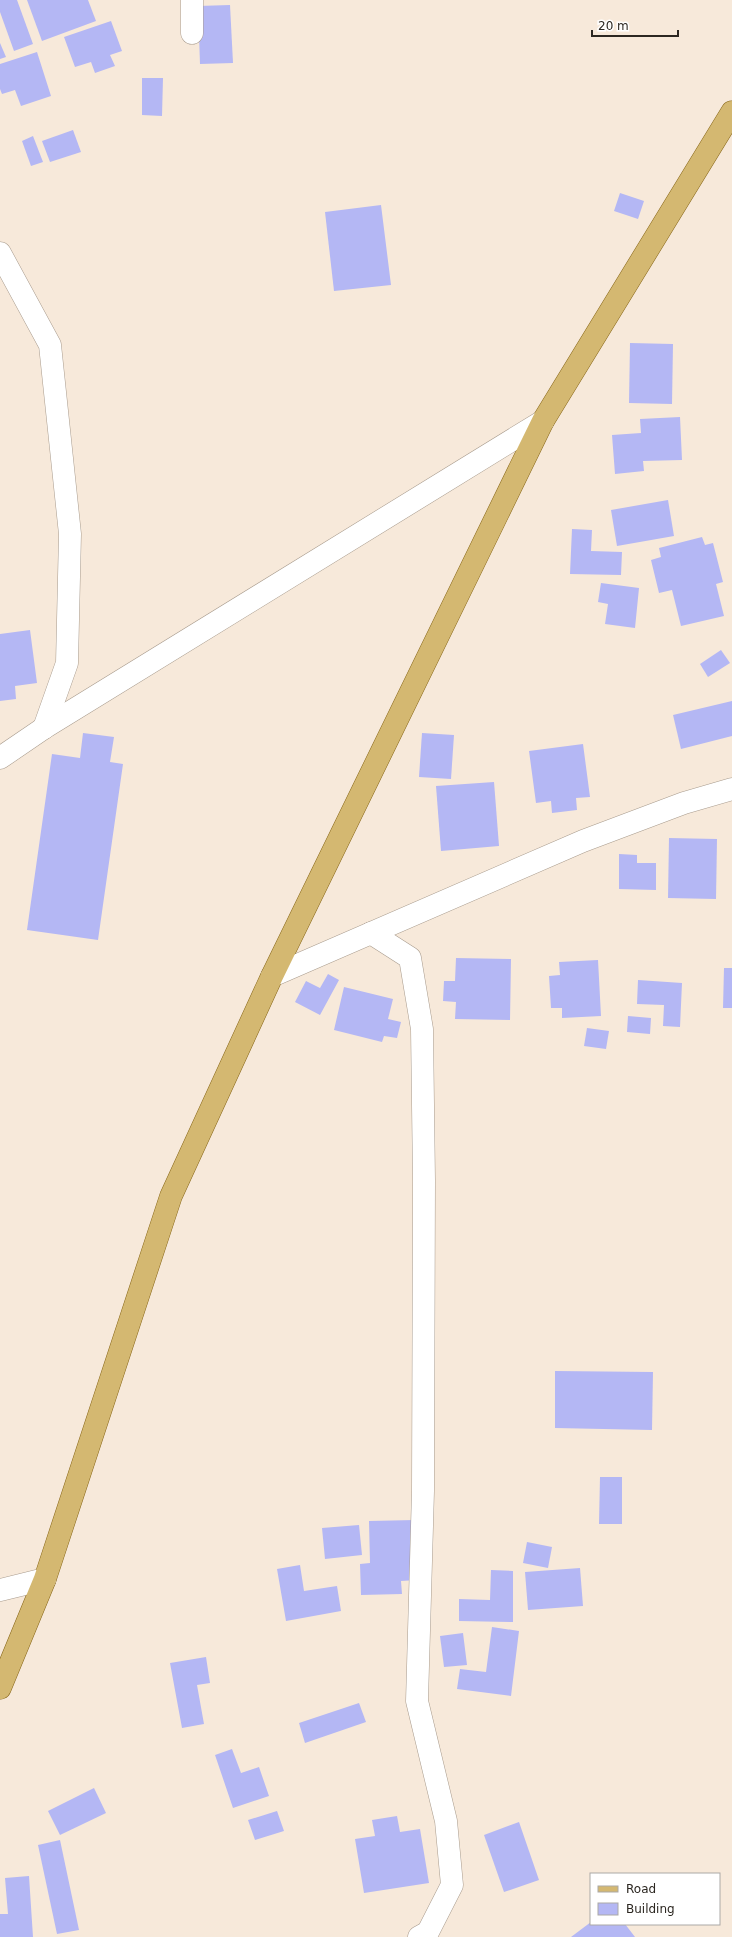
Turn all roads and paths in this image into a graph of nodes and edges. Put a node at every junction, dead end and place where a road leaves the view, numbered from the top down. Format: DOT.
graph roads {
  1 [pos="192,0"];
  2 [pos="192,33"];
  3 [pos="732,112"];
  4 [pos="0,253"];
  5 [pos="543,421"];
  6 [pos="44,728"];
  7 [pos="0,758"];
  8 [pos="732,789"];
  9 [pos="371,932"];
  10 [pos="272,976"];
  11 [pos="45,1579"];
  12 [pos="0,1590"];
  13 [pos="0,1688"];
  14 [pos="419,1937"];
  1 -- 2 [label="street"];
  3 -- 5 [label="main road"];
  4 -- 6 [label="street"];
  5 -- 6 [label="street"];
  5 -- 10 [label="main road"];
  6 -- 7 [label="street"];
  8 -- 9 [label="street"];
  9 -- 10 [label="street"];
  9 -- 14 [label="street"];
  10 -- 11 [label="main road"];
  11 -- 12 [label="street"];
  11 -- 13 [label="main road"];
}
